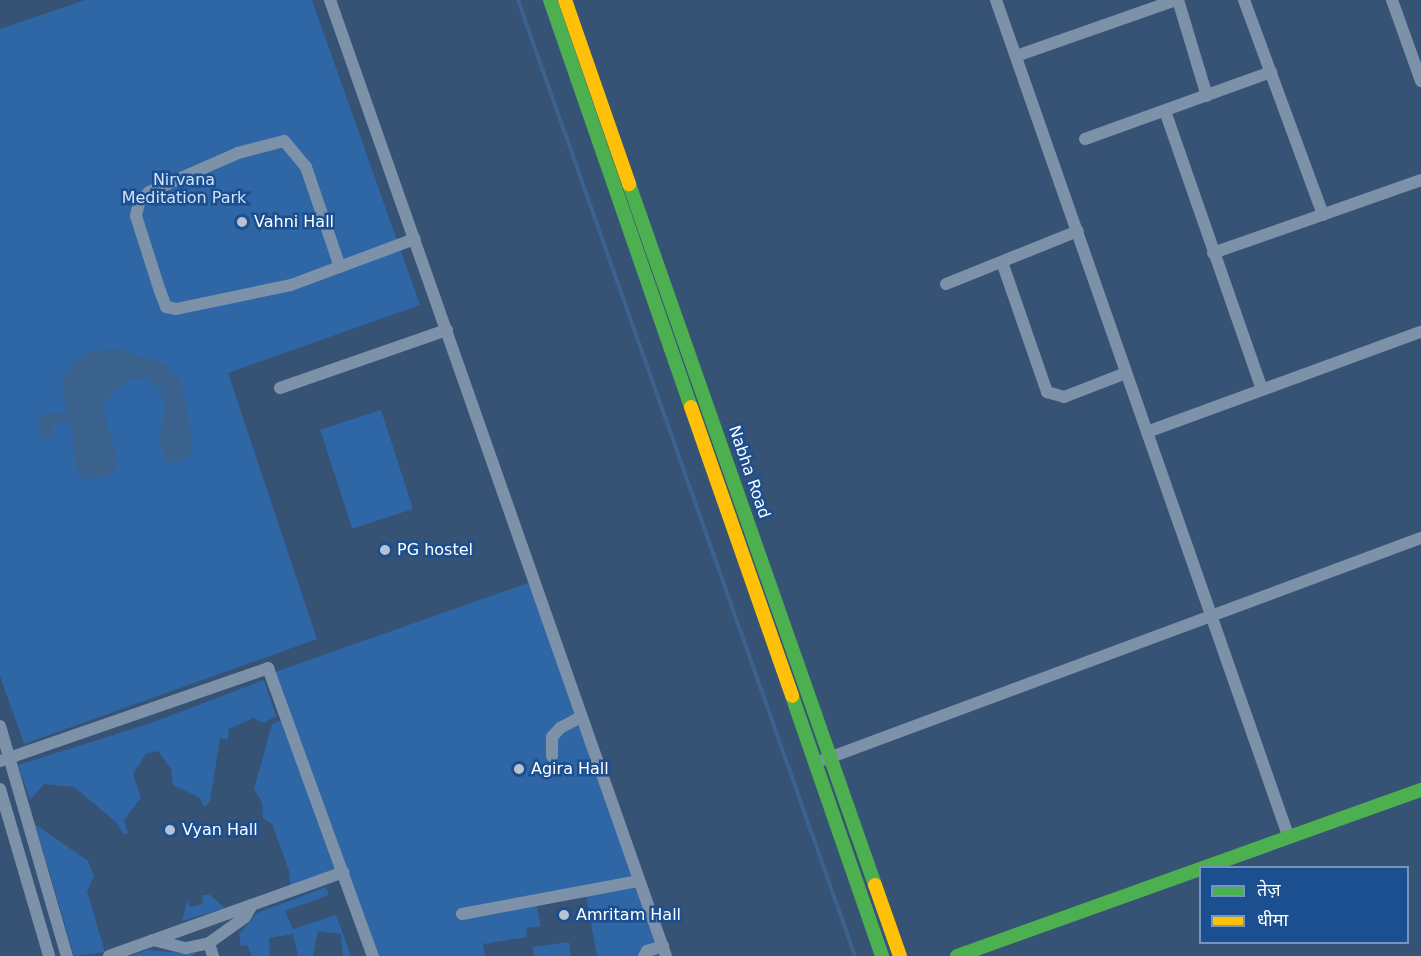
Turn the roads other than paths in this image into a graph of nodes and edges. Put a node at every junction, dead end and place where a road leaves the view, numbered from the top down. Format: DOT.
graph roads {
  1 [pos="330,0"];
  2 [pos="550,0"];
  3 [pos="565,0"];
  4 [pos="996,0"];
  5 [pos="1177,0"];
  6 [pos="1244,0"];
  7 [pos="1392,0"];
  8 [pos="1016,56"];
  9 [pos="1271,72"];
  10 [pos="1420,74"];
  11 [pos="1207,96"];
  12 [pos="1165,111"];
  13 [pos="1085,139"];
  14 [pos="1421,180"];
  15 [pos="1323,215"];
  16 [pos="1078,231"];
  17 [pos="415,239"];
  18 [pos="1213,254"];
  19 [pos="1002,262"];
  20 [pos="340,267"];
  21 [pos="946,284"];
  22 [pos="447,330"];
  23 [pos="1421,332"];
  24 [pos="1126,373"];
  25 [pos="280,388"];
  26 [pos="1262,390"];
  27 [pos="1148,432"];
  28 [pos="1421,538"];
  29 [pos="1212,616"];
  30 [pos="581,717"];
  31 [pos="0,726"];
  32 [pos="552,756"];
  33 [pos="830,758"];
  34 [pos="3,760"];
  35 [pos="817,763"];
  36 [pos="0,789"];
  37 [pos="1421,790"];
  38 [pos="1288,835"];
  39 [pos="1203,866"];
  40 [pos="1199,868"];
  41 [pos="343,872"];
  42 [pos="639,881"];
  43 [pos="252,905"];
  44 [pos="462,914"];
  45 [pos="153,940"];
  46 [pos="209,943"];
  47 [pos="664,951"];
  48 [pos="49,956"];
  49 [pos="67,956"];
  50 [pos="109,956"];
  51 [pos="213,956"];
  52 [pos="373,956"];
  53 [pos="644,956"];
  54 [pos="882,956"];
  55 [pos="900,956"];
  56 [pos="957,956"];
  1 -- 17 [label="street"];
  2 -- 35 [label="main road, Nabha Road"];
  3 -- 33 [label="main road, Nabha Road"];
  4 -- 8 [label="street"];
  5 -- 8 [label="street"];
  5 -- 11 [label="street"];
  6 -- 9 [label="street"];
  7 -- 10 [label="street"];
  8 -- 16 [label="street"];
  9 -- 11 [label="street"];
  9 -- 15 [label="street"];
  11 -- 12 [label="street"];
  12 -- 13 [label="street"];
  12 -- 18 [label="street"];
  14 -- 15 [label="street"];
  15 -- 18 [label="street"];
  16 -- 19 [label="street"];
  16 -- 24 [label="street"];
  17 -- 20 [label="street"];
  17 -- 22 [label="street"];
  18 -- 26 [label="street"];
  19 -- 21 [label="street"];
  19 -- 24 [label="street"];
  20 -- 20 [label="street"];
  22 -- 25 [label="street"];
  22 -- 30 [label="street"];
  23 -- 26 [label="street"];
  24 -- 27 [label="street"];
  26 -- 27 [label="street"];
  27 -- 29 [label="street"];
  28 -- 29 [label="street"];
  29 -- 33 [label="street"];
  29 -- 38 [label="street"];
  30 -- 32 [label="street"];
  30 -- 42 [label="street"];
  31 -- 34 [label="street"];
  33 -- 35 [label="street"];
  33 -- 55 [label="main road, Nabha Road"];
  34 -- 41 [label="street"];
  34 -- 49 [label="street"];
  35 -- 54 [label="main road, Nabha Road"];
  36 -- 48 [label="street"];
  37 -- 38 [label="main road"];
  38 -- 39 [label="main road"];
  40 -- 56 [label="main road"];
  41 -- 43 [label="street"];
  41 -- 52 [label="street"];
  42 -- 44 [label="street"];
  42 -- 47 [label="street"];
  43 -- 45 [label="street"];
  43 -- 46 [label="street"];
  45 -- 46 [label="street"];
  45 -- 50 [label="street"];
  46 -- 51 [label="street"];
  47 -- 53 [label="street"];
}
